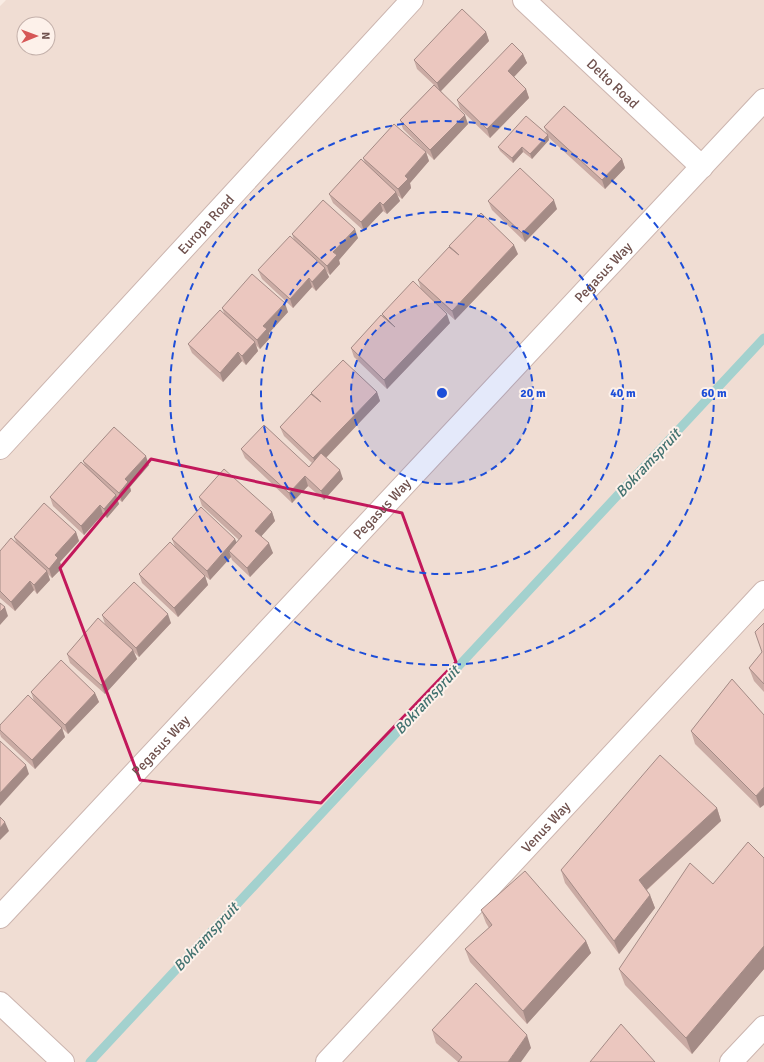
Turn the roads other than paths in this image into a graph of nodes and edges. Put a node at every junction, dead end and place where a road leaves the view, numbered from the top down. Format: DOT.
graph roads {
  1 [pos="412,0"];
  2 [pos="524,0"];
  3 [pos="764,100"];
  4 [pos="702,167"];
  5 [pos="0,448"];
  6 [pos="764,592"];
  7 [pos="0,917"];
  8 [pos="0,1003"];
  9 [pos="764,1027"];
  10 [pos="63,1062"];
  11 [pos="327,1062"];
  12 [pos="731,1062"];
  1 -- 5 [label="street, Europa Road"];
  2 -- 4 [label="street, Delto Road"];
  3 -- 4 [label="street, Pegasus Way"];
  4 -- 7 [label="street, Pegasus Way"];
  6 -- 11 [label="street, Venus Way"];
  8 -- 10 [label="street"];
  9 -- 12 [label="street"];
}
